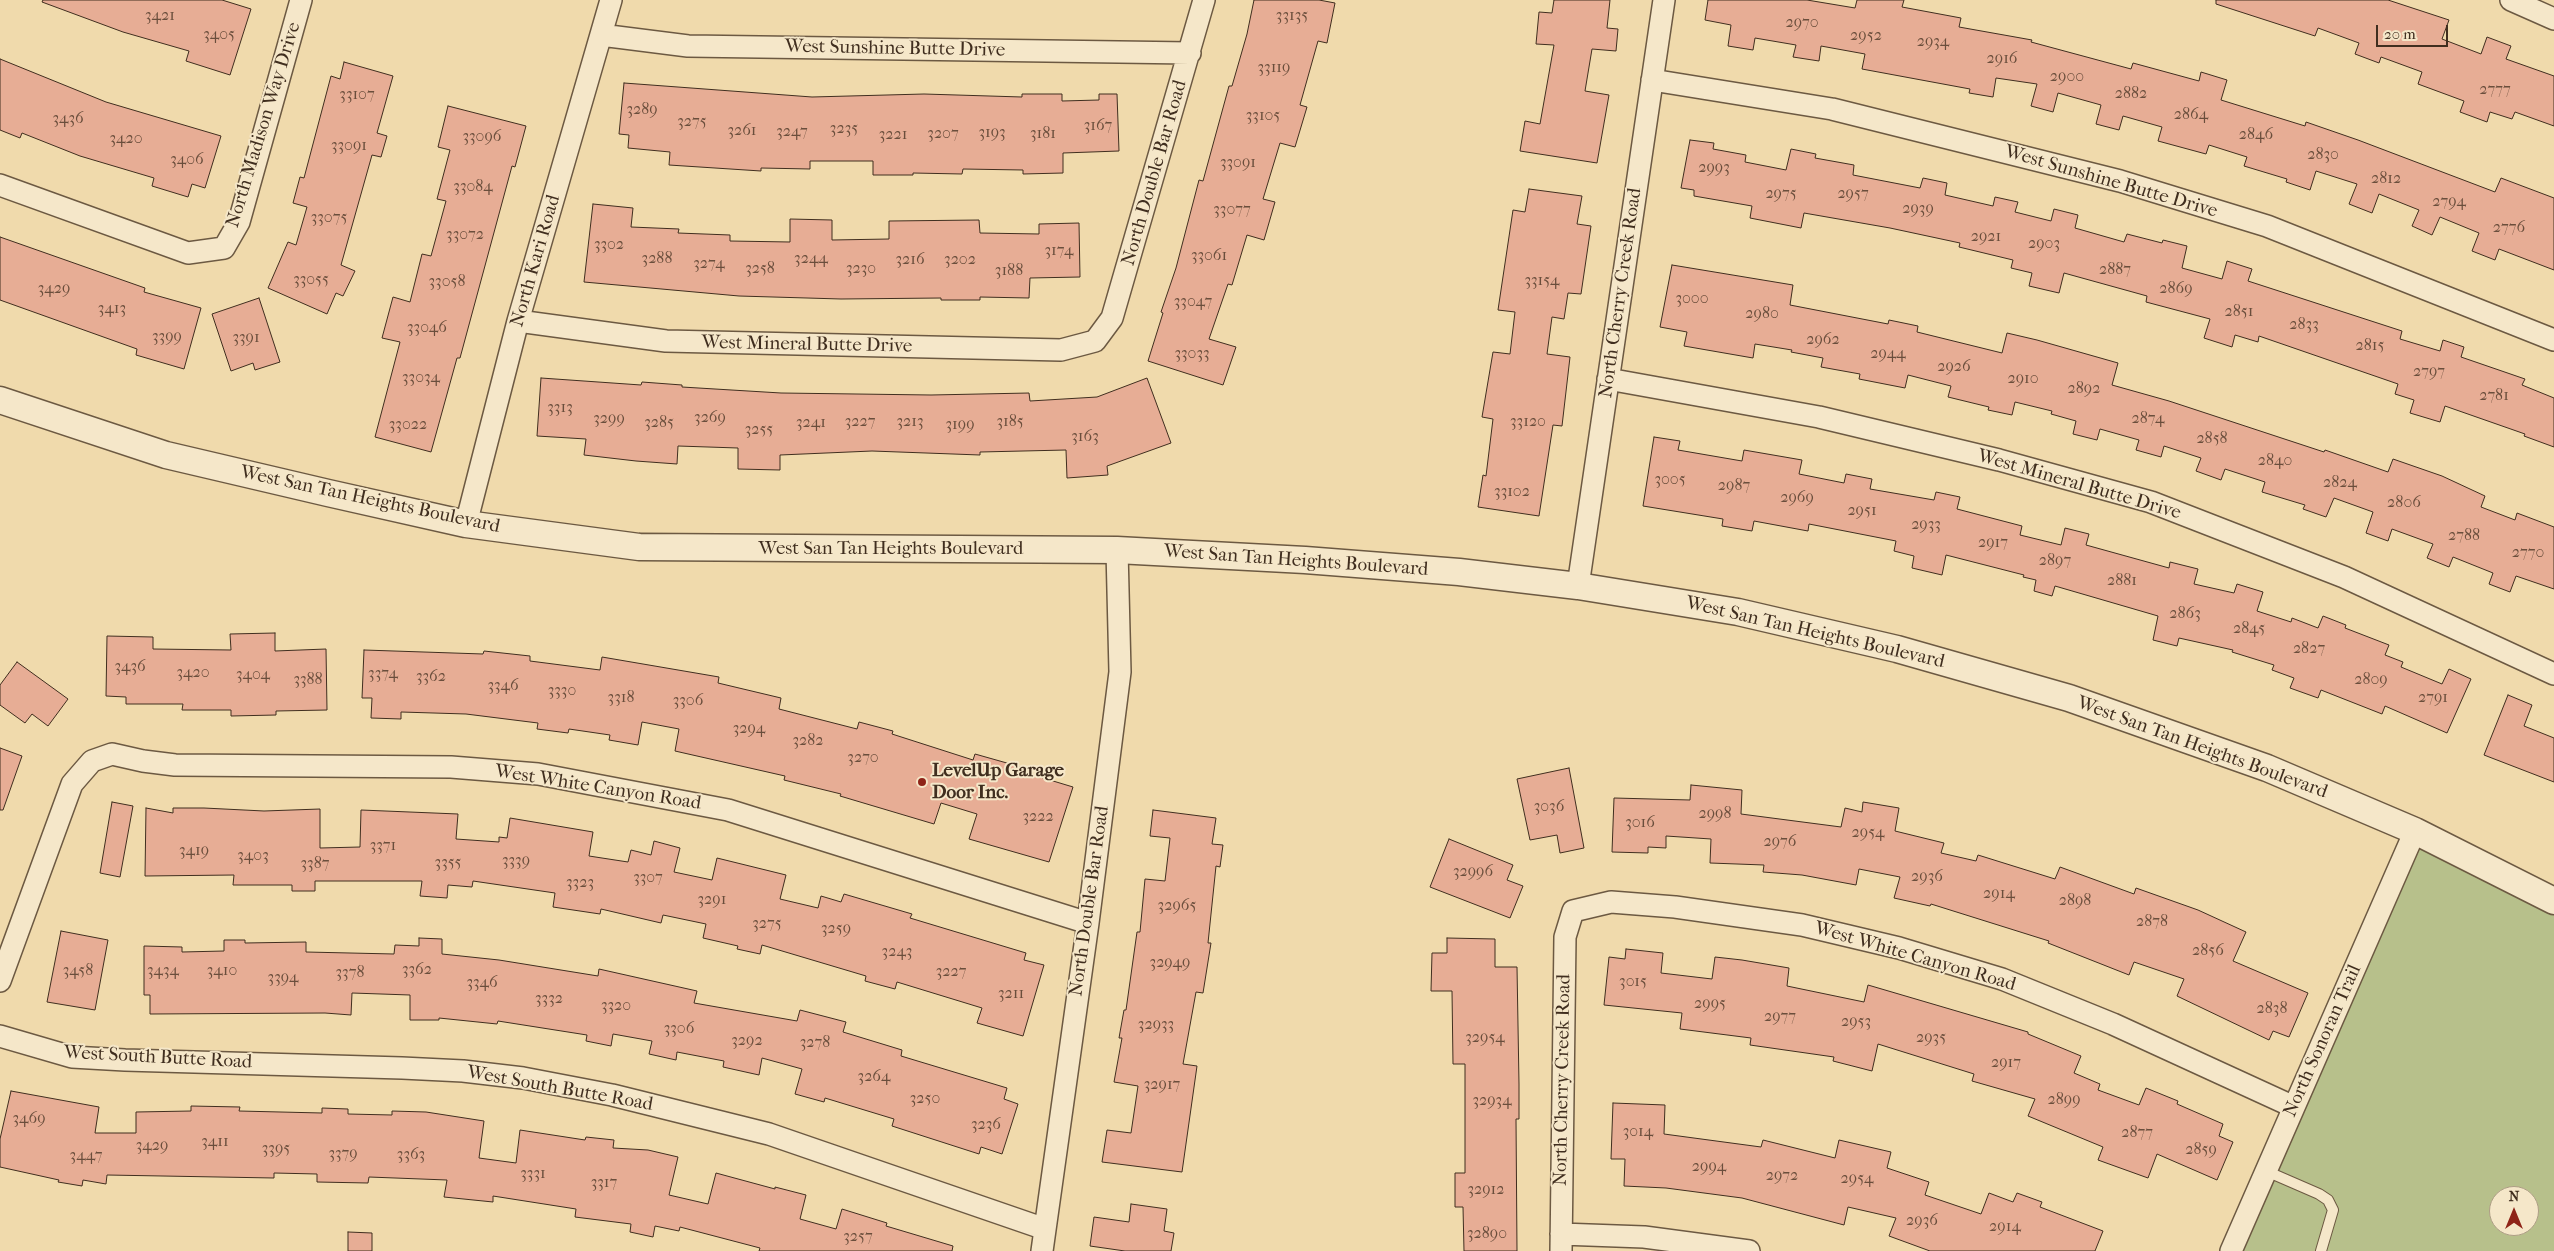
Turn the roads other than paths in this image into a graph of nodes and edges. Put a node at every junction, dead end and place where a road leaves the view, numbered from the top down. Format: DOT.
graph roads {
  1 [pos="301,0"];
  2 [pos="611,0"];
  3 [pos="1204,0"];
  4 [pos="1664,0"];
  5 [pos="2511,0"];
  6 [pos="2554,19"];
  7 [pos="601,35"];
  8 [pos="1190,53"];
  9 [pos="1652,80"];
  10 [pos="0,185"];
  11 [pos="518,321"];
  12 [pos="2554,340"];
  13 [pos="1095,341"];
  14 [pos="1608,379"];
  15 [pos="1,402"];
  16 [pos="466,524"];
  17 [pos="1117,550"];
  18 [pos="1578,586"];
  19 [pos="2554,674"];
  20 [pos="2414,831"];
  21 [pos="2554,901"];
  22 [pos="1573,911"];
  23 [pos="1088,923"];
  24 [pos="0,981"];
  25 [pos="0,1036"];
  26 [pos="2294,1107"];
  27 [pos="2266,1171"];
  28 [pos="1045,1229"];
  29 [pos="1561,1242"];
  30 [pos="1042,1251"];
  31 [pos="1749,1251"];
  32 [pos="2231,1251"];
  33 [pos="2321,1251"];
  1 -- 10 [label="street, North Madison Way Drive"];
  2 -- 7 [label="street, North Kari Road"];
  3 -- 8 [label="street, North Double Bar Road"];
  4 -- 9 [label="street, North Cherry Creek Road"];
  5 -- 6 [label="street"];
  7 -- 8 [label="street, West Sunshine Butte Drive"];
  7 -- 11 [label="street, North Kari Road"];
  8 -- 13 [label="street, North Double Bar Road"];
  9 -- 12 [label="street, West Sunshine Butte Drive"];
  9 -- 14 [label="street, North Cherry Creek Road"];
  11 -- 13 [label="street, West Mineral Butte Drive"];
  11 -- 16 [label="street, North Kari Road"];
  14 -- 18 [label="street, North Cherry Creek Road"];
  14 -- 19 [label="street, West Mineral Butte Drive"];
  15 -- 16 [label="street, West San Tan Heights Boulevard"];
  16 -- 17 [label="street, West San Tan Heights Boulevard"];
  17 -- 18 [label="street, West San Tan Heights Boulevard"];
  17 -- 23 [label="street, North Double Bar Road"];
  18 -- 20 [label="street, West San Tan Heights Boulevard"];
  20 -- 21 [label="street, West San Tan Heights Boulevard"];
  20 -- 26 [label="street, North Sonoran Trail"];
  22 -- 26 [label="street, West White Canyon Road"];
  22 -- 29 [label="street, North Cherry Creek Road"];
  23 -- 24 [label="street, West White Canyon Road"];
  23 -- 28 [label="street, North Double Bar Road"];
  25 -- 28 [label="street, West South Butte Road"];
  26 -- 27 [label="street, North Sonoran Trail"];
  27 -- 32 [label="street, North Sonoran Trail"];
  27 -- 33 [label="lane"];
  28 -- 30 [label="street, North Double Bar Road"];
  29 -- 31 [label="street"];
}
